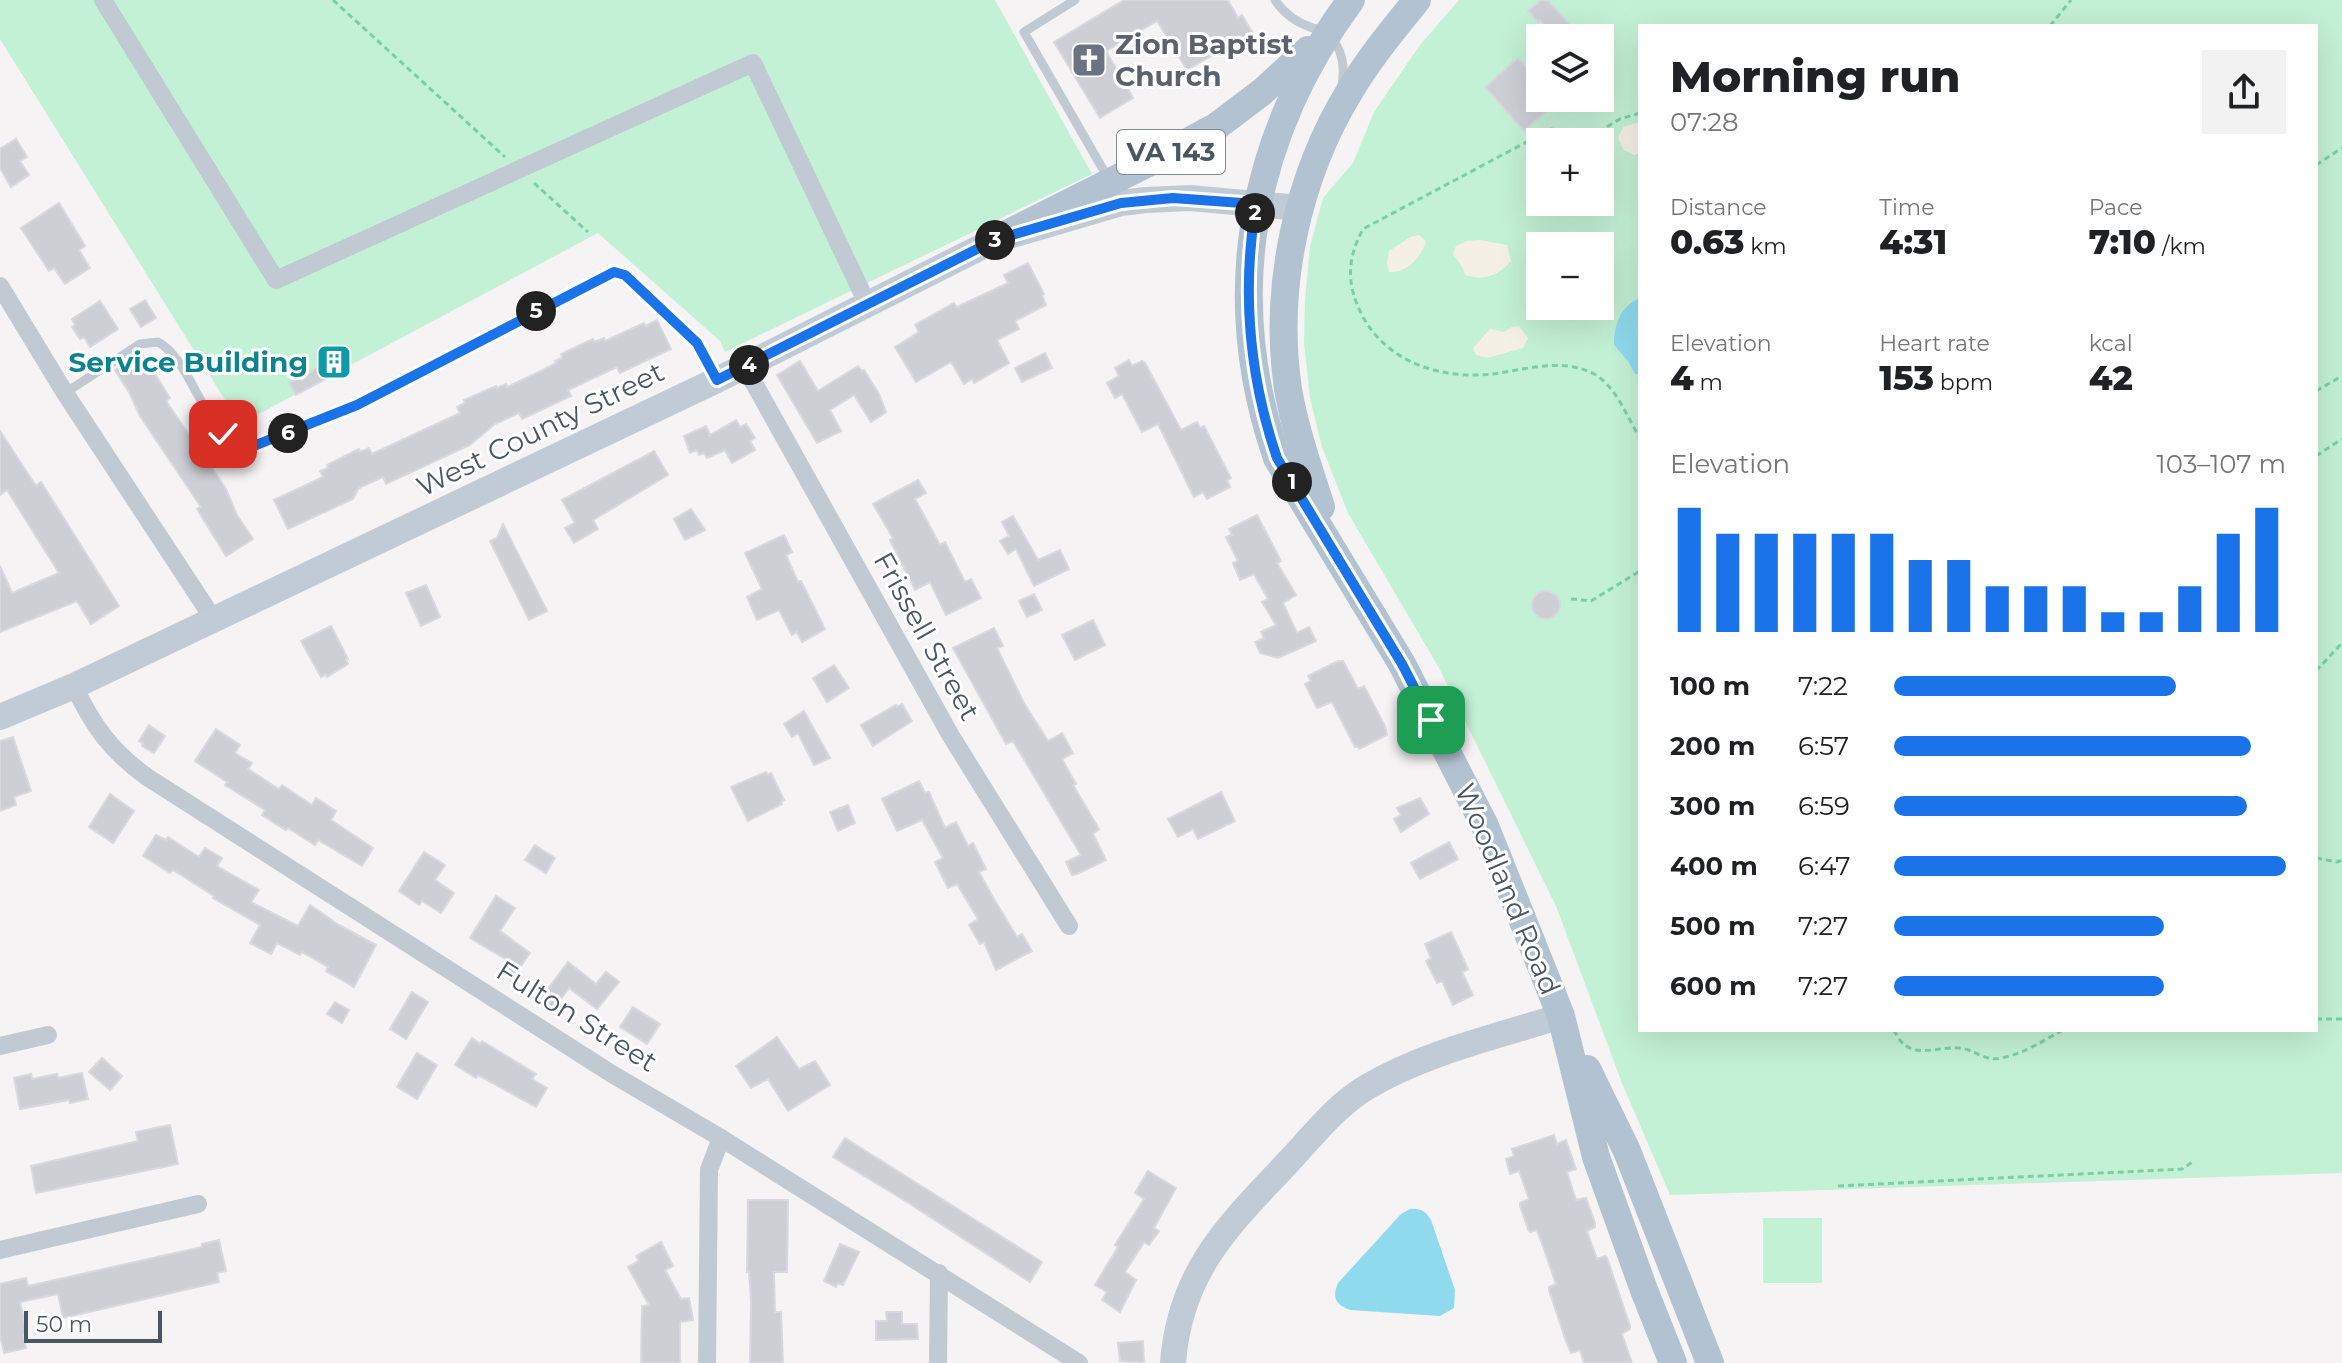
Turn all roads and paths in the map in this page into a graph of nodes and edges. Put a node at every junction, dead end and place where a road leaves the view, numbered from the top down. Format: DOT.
graph roads {
  1 [pos="103,0"];
  2 [pos="333,0"];
  3 [pos="1075,0"];
  4 [pos="1275,0"];
  5 [pos="1351,0"];
  6 [pos="1417,0"];
  7 [pos="2071,0"];
  8 [pos="2052,24"];
  9 [pos="1327,33"];
  10 [pos="1343,102"];
  11 [pos="1638,114"];
  12 [pos="2342,148"];
  13 [pos="2318,164"];
  14 [pos="519,170"];
  15 [pos="1116,192"];
  16 [pos="1256,204"];
  17 [pos="1300,208"];
  18 [pos="588,232"];
  19 [pos="995,240"];
  20 [pos="0,286"];
  21 [pos="867,303"];
  22 [pos="745,367"];
  23 [pos="2342,376"];
  24 [pos="717,380"];
  25 [pos="2318,390"];
  26 [pos="65,393"];
  27 [pos="1638,435"];
  28 [pos="2342,439"];
  29 [pos="2318,455"];
  30 [pos="1337,554"];
  31 [pos="1638,572"];
  32 [pos="1571,599"];
  33 [pos="214,620"];
  34 [pos="2342,643"];
  35 [pos="2318,669"];
  36 [pos="74,686"];
  37 [pos="0,717"];
  38 [pos="2318,858"];
  39 [pos="2342,860"];
  40 [pos="1069,926"];
  41 [pos="1561,1016"];
  42 [pos="2318,1019"];
  43 [pos="2342,1019"];
  44 [pos="1895,1032"];
  45 [pos="2060,1032"];
  46 [pos="48,1035"];
  47 [pos="0,1046"];
  48 [pos="721,1138"];
  49 [pos="2194,1161"];
  50 [pos="1838,1186"];
  51 [pos="198,1204"];
  52 [pos="0,1250"];
  53 [pos="939,1273"];
  54 [pos="707,1363"];
  55 [pos="938,1363"];
  56 [pos="1079,1363"];
  57 [pos="1173,1363"];
  58 [pos="1673,1363"];
  59 [pos="1710,1363"];
  1 -- 14 [label="street"];
  2 -- 14 [label="path"];
  3 -- 15 [label="lane"];
  4 -- 9 [label="lane"];
  5 -- 9 [label="main road, VA 143"];
  6 -- 10 [label="main road, Woodland Road"];
  7 -- 8 [label="path"];
  9 -- 10 [label="lane"];
  9 -- 15 [label="main road, VA 143"];
  9 -- 16 [label="main road, Woodland Road"];
  10 -- 17 [label="main road, Woodland Road"];
  11 -- 27 [label="path"];
  12 -- 13 [label="path"];
  14 -- 18 [label="path"];
  14 -- 21 [label="street"];
  15 -- 16 [label="main road, VA 143"];
  15 -- 19 [label="main road, VA 143"];
  16 -- 17 [label="main road, VA 143"];
  16 -- 30 [label="main road, Woodland Road"];
  17 -- 30 [label="main road, Woodland Road"];
  19 -- 21 [label="main road, West County Street / VA 143"];
  20 -- 26 [label="street"];
  21 -- 22 [label="main road, West County Street / VA 143"];
  22 -- 24 [label="main road, West County Street / VA 143"];
  22 -- 40 [label="street, Frissell Street"];
  23 -- 25 [label="path"];
  24 -- 26 [label="lane"];
  24 -- 33 [label="main road, West County Street / VA 143"];
  26 -- 33 [label="street"];
  28 -- 29 [label="path"];
  30 -- 41 [label="main road, Woodland Road"];
  31 -- 32 [label="path"];
  33 -- 36 [label="main road, West County Street / VA 143"];
  34 -- 35 [label="path"];
  36 -- 37 [label="main road, West County Street / VA 143"];
  36 -- 48 [label="street, Fulton Street"];
  38 -- 39 [label="path"];
  41 -- 57 [label="main road"];
  41 -- 58 [label="main road, Woodland Road"];
  41 -- 59 [label="main road, Woodland Road"];
  42 -- 43 [label="path"];
  44 -- 45 [label="path"];
  46 -- 47 [label="street"];
  48 -- 53 [label="street, Fulton Street"];
  48 -- 54 [label="street"];
  49 -- 50 [label="path"];
  51 -- 52 [label="street"];
  53 -- 55 [label="street"];
  53 -- 56 [label="street, Fulton Street"];
}
